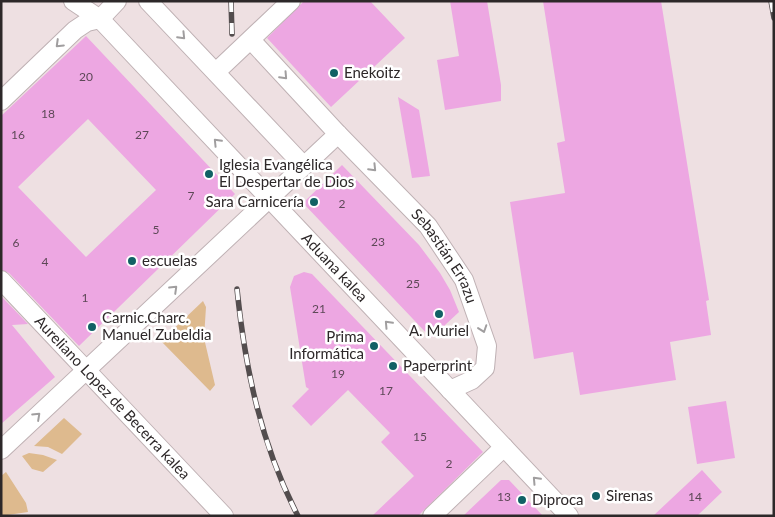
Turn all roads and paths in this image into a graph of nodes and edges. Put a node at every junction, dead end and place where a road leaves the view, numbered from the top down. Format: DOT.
graph roads {
  1 [pos="73,1"];
  2 [pos="117,1"];
  3 [pos="148,1"];
  4 [pos="291,1"];
  5 [pos="100,19"];
  6 [pos="251,40"];
  7 [pos="216,72"];
  8 [pos="1,101"];
  9 [pos="338,134"];
  10 [pos="303,166"];
  11 [pos="270,197"];
  12 [pos="1,280"];
  13 [pos="88,371"];
  14 [pos="450,390"];
  15 [pos="504,447"];
  16 [pos="1,450"];
  17 [pos="224,516"];
  18 [pos="432,516"];
  19 [pos="569,516"];
  1 -- 5 [label="street, Aduana kalea"];
  2 -- 5 [label="street"];
  3 -- 7 [label="street, one-way"];
  4 -- 6 [label="street"];
  5 -- 8 [label="street, one-way"];
  11 -- 5 [label="street, Aduana kalea, one-way"];
  6 -- 7 [label="street"];
  6 -- 9 [label="street, one-way"];
  7 -- 10 [label="street"];
  9 -- 10 [label="street"];
  9 -- 14 [label="street, Sebastián Errazu, one-way"];
  10 -- 11 [label="street"];
  13 -- 11 [label="street, one-way"];
  14 -- 11 [label="street, Aduana kalea, one-way"];
  12 -- 13 [label="street, Aureliano Lopez de Becerra kalea"];
  16 -- 13 [label="street, one-way"];
  13 -- 17 [label="street, Aureliano Lopez de Becerra kalea"];
  14 -- 15 [label="street, Aduana kalea"];
  15 -- 18 [label="street"];
  19 -- 15 [label="street, Aduana kalea, one-way"];
}
